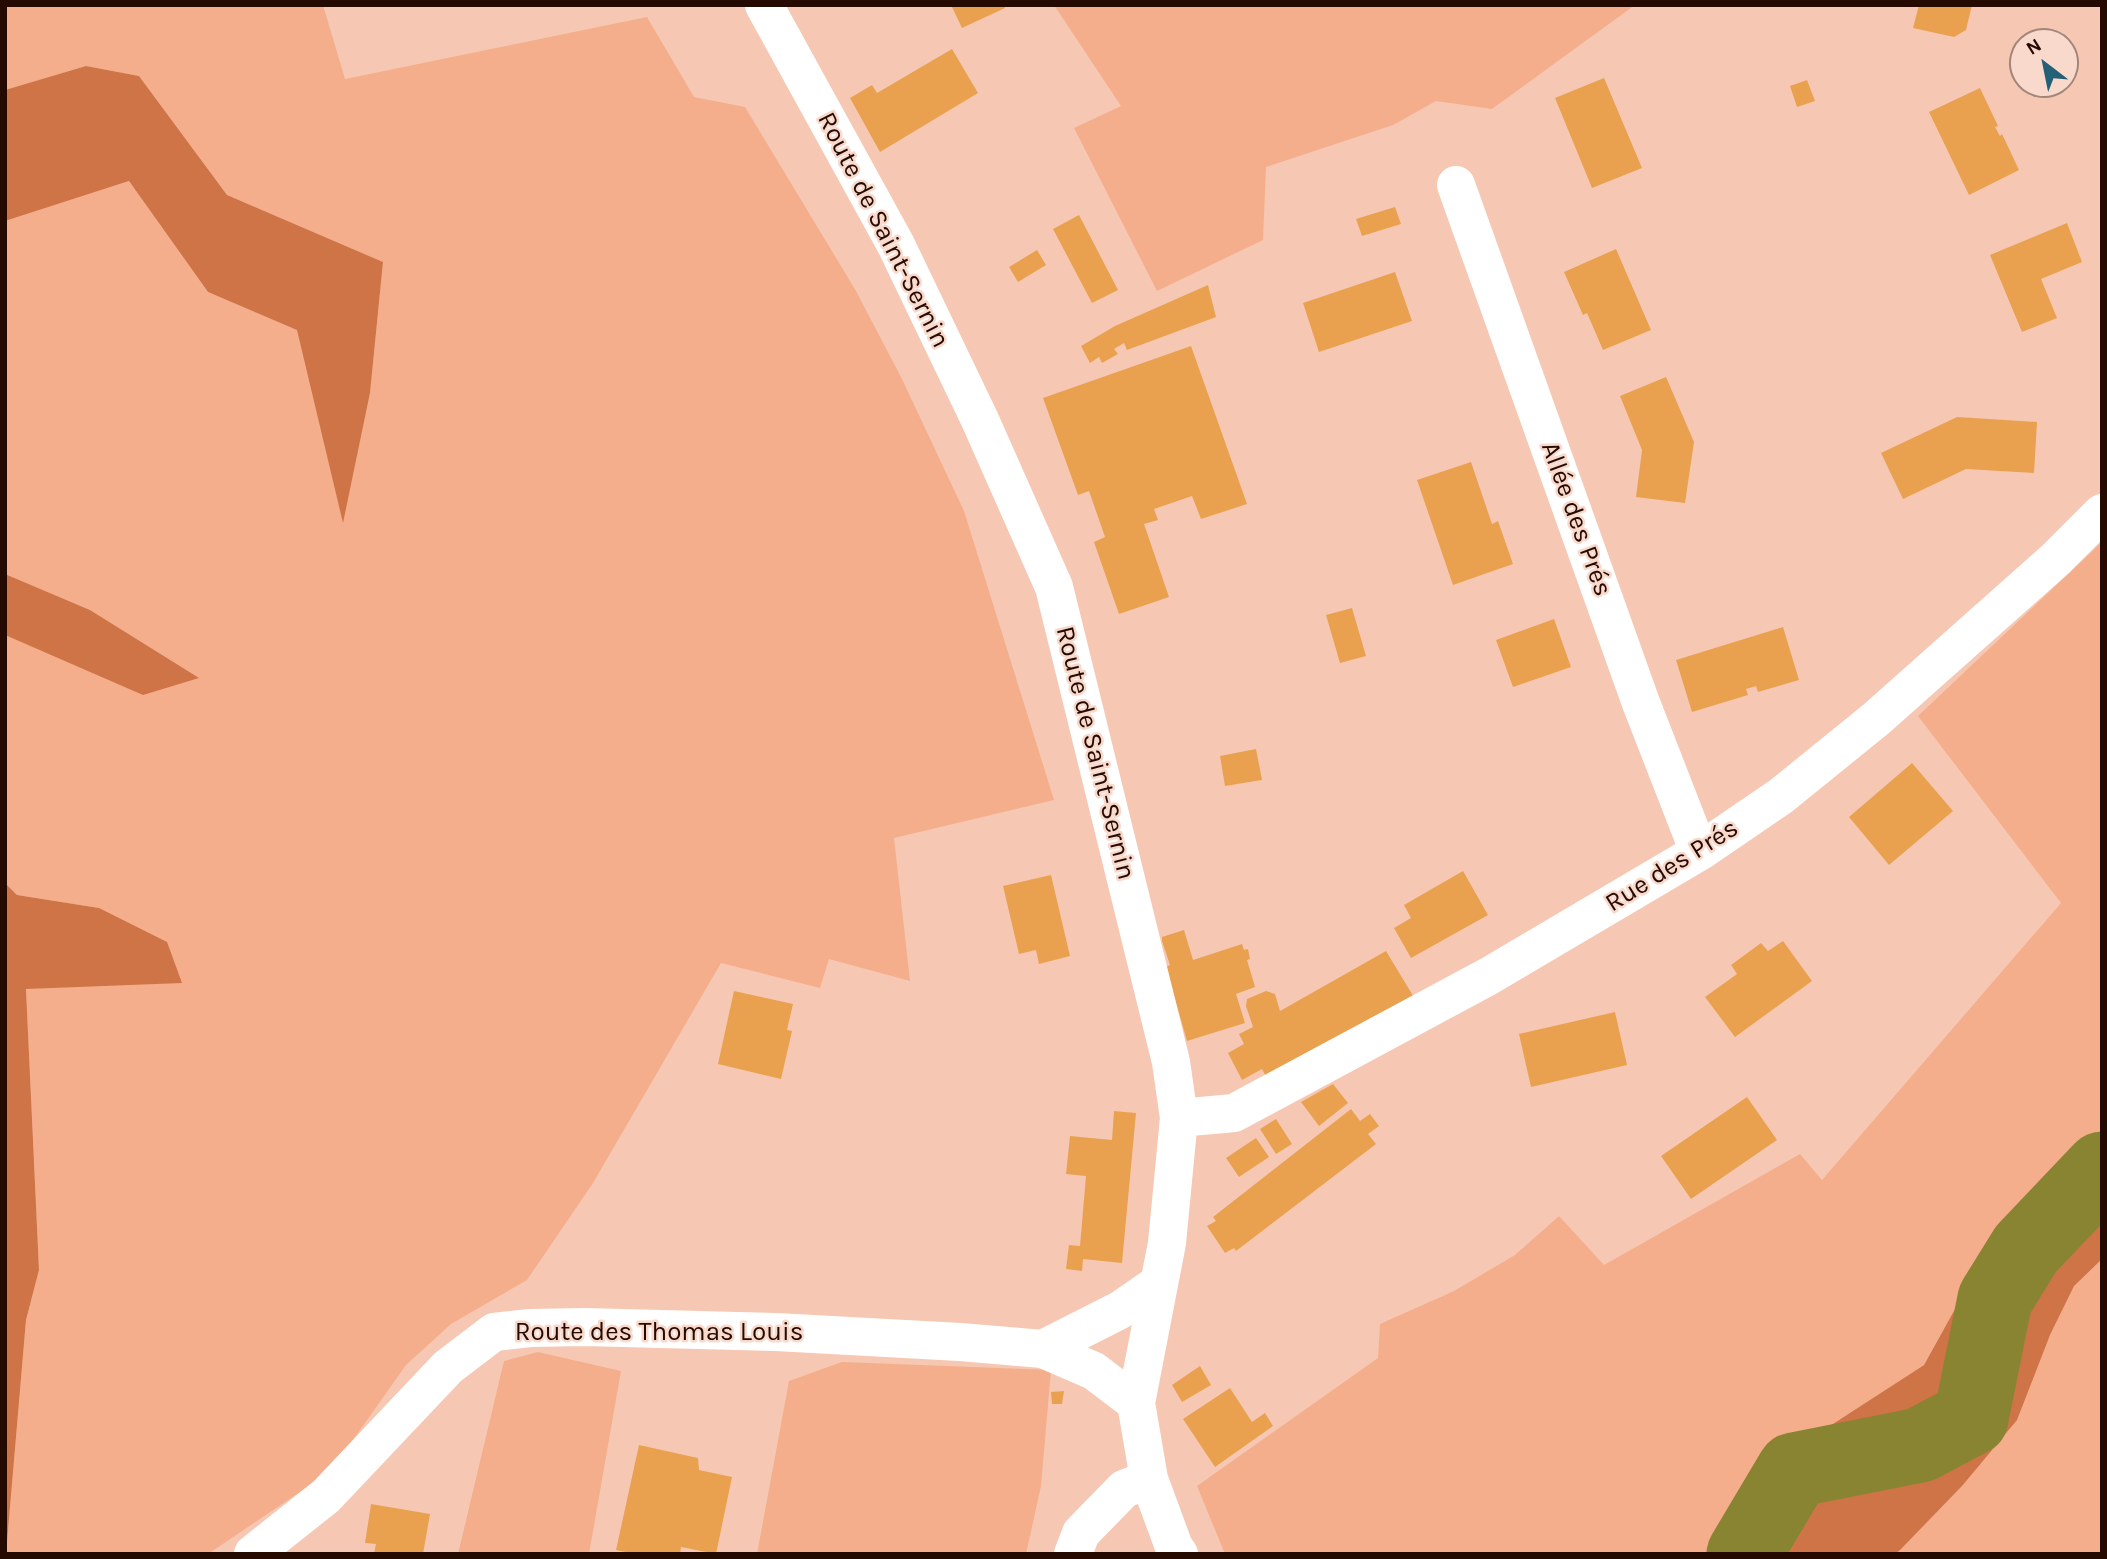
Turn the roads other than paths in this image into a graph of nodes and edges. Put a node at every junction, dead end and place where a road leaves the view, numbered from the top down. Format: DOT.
graph roads {
  1 [pos="764,5"];
  2 [pos="1456,185"];
  3 [pos="2102,513"];
  4 [pos="1699,852"];
  5 [pos="1180,1118"];
  6 [pos="1160,1283"];
  7 [pos="1043,1349"];
  8 [pos="1136,1403"];
  9 [pos="1149,1479"];
  10 [pos="253,1554"];
  11 [pos="1073,1554"];
  12 [pos="1179,1554"];
  1 -- 5 [label="street, Route de Saint-Sernin"];
  2 -- 4 [label="street, Allée des Prés"];
  3 -- 4 [label="street, Rue des Prés"];
  4 -- 5 [label="street, Rue des Prés"];
  5 -- 6 [label="street, Route de Saint-Sernin"];
  6 -- 7 [label="street"];
  6 -- 8 [label="street, Route de Saint-Sernin"];
  7 -- 8 [label="street, Route des Thomas Louis"];
  7 -- 10 [label="street, Route des Thomas Louis"];
  8 -- 9 [label="street, Route de Saint-Sernin"];
  9 -- 11 [label="street"];
  9 -- 12 [label="street, Route de Saint-Sernin"];
}
